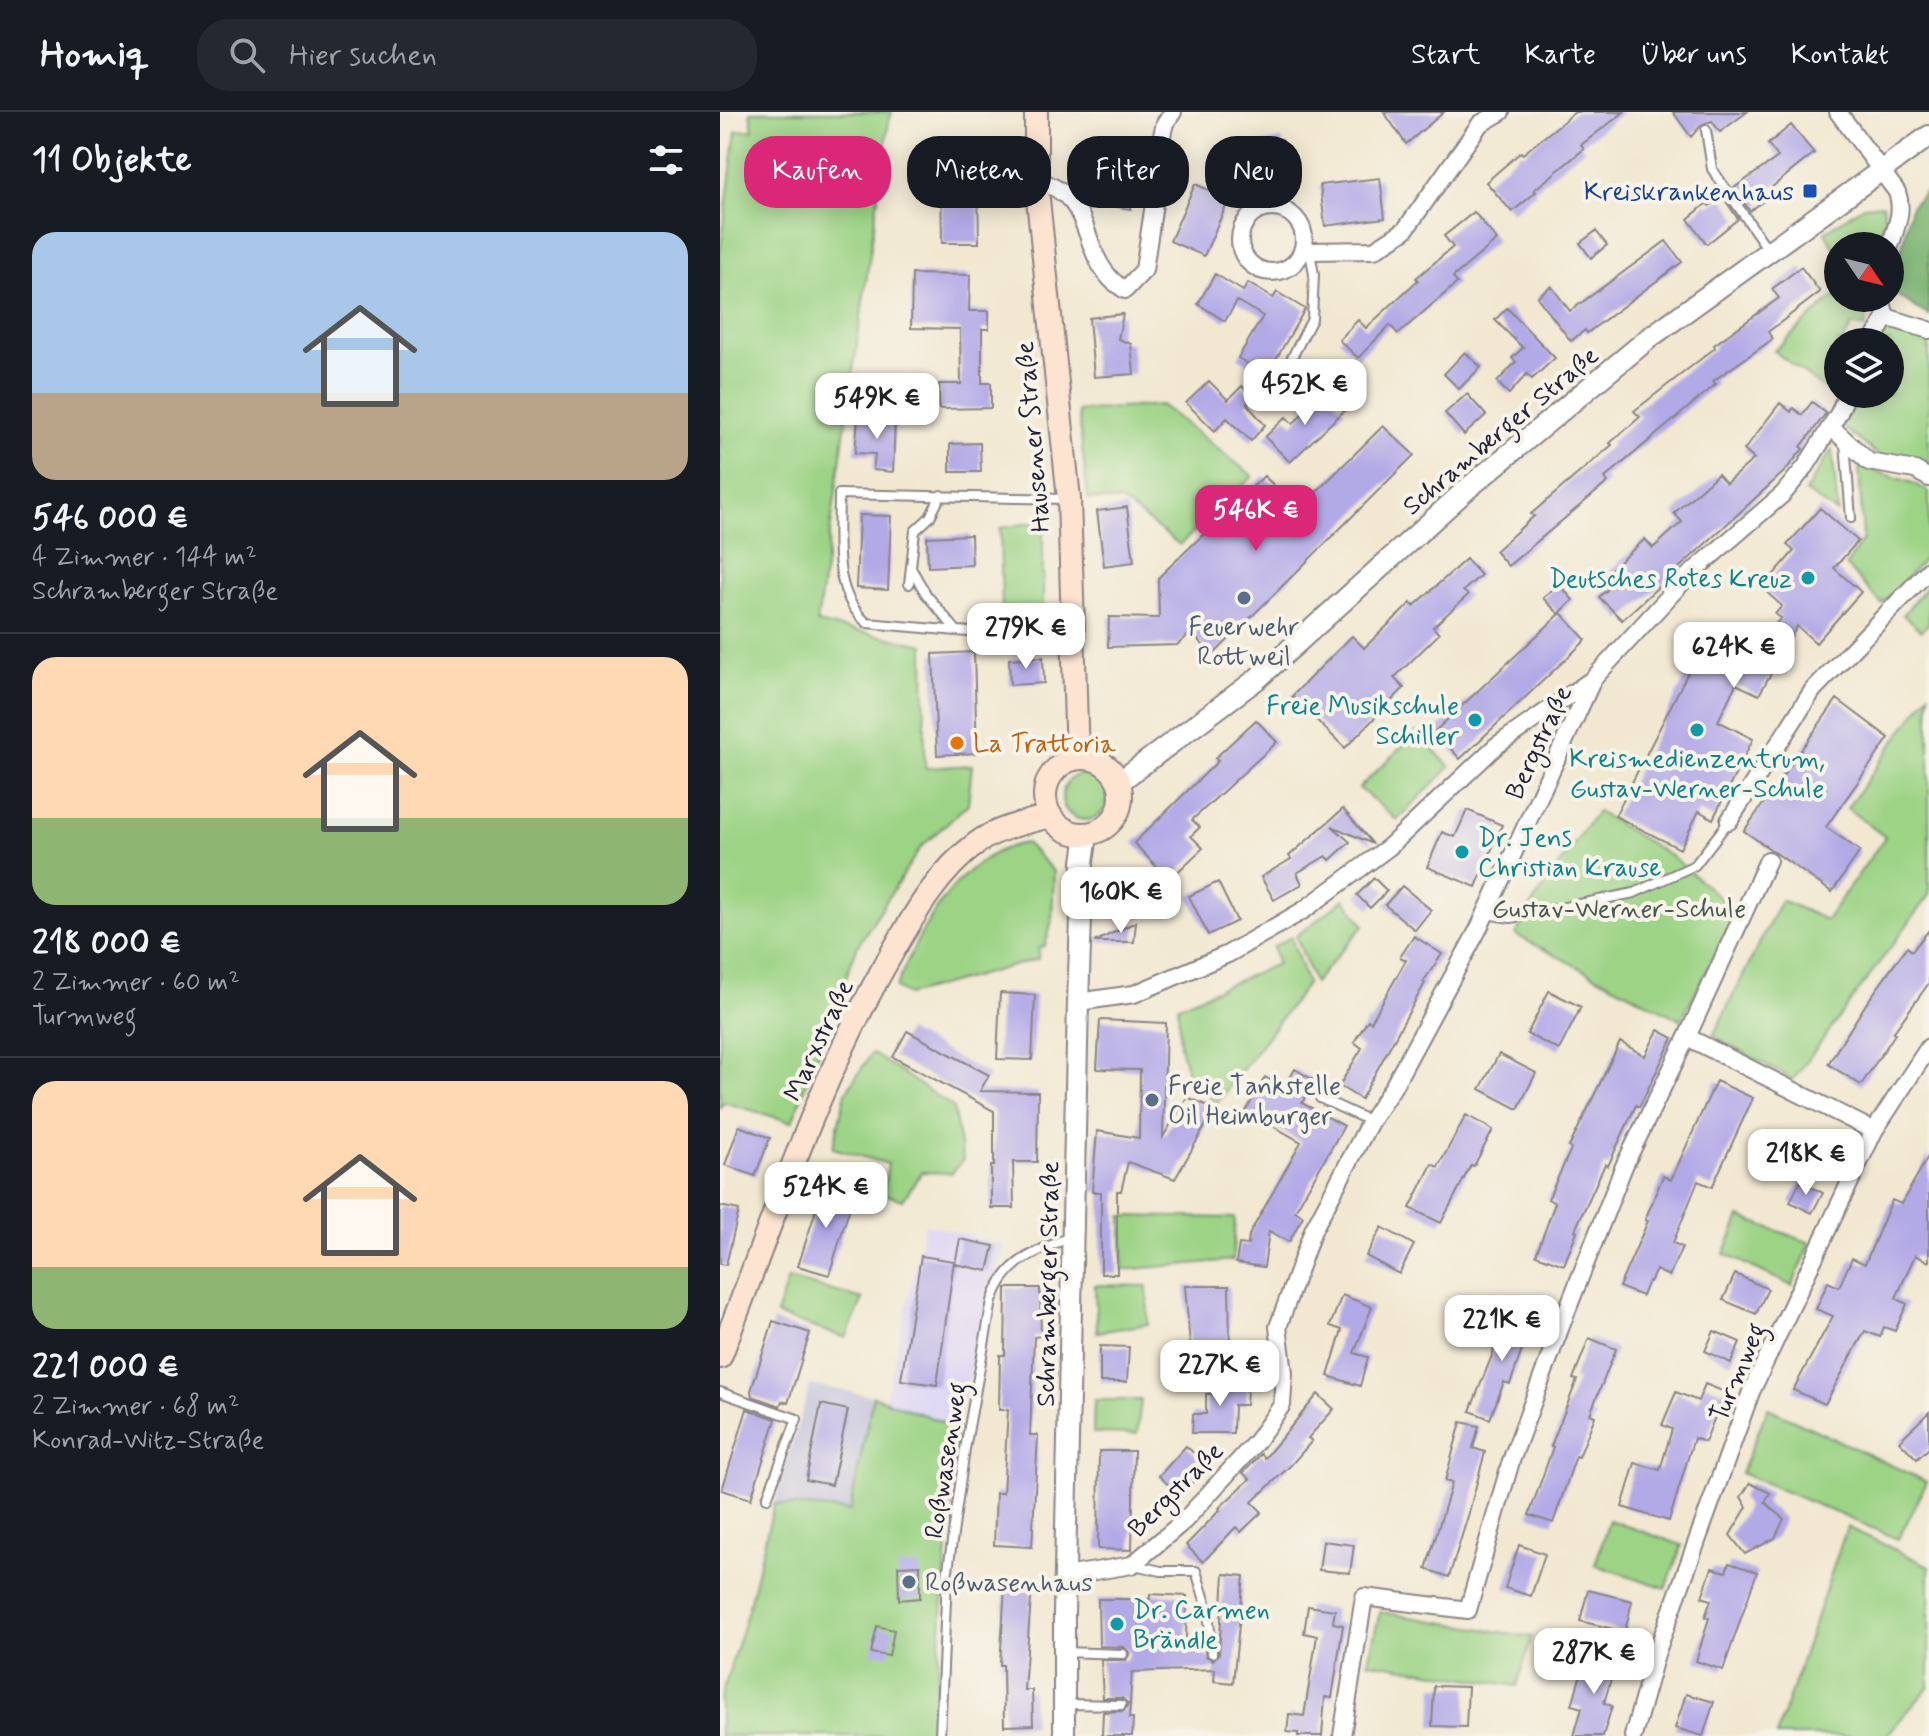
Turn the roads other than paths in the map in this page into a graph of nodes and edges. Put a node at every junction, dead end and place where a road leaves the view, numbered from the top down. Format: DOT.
graph roads {
  1 [pos="1036,112"];
  2 [pos="1173,112"];
  3 [pos="1501,112"];
  4 [pos="1838,112"];
  5 [pos="1475,118"];
  6 [pos="1706,130"];
  7 [pos="1036,136"];
  8 [pos="1929,136"];
  9 [pos="1880,171"];
  10 [pos="1051,184"];
  11 [pos="1039,208"];
  12 [pos="1895,232"];
  13 [pos="1307,250"];
  14 [pos="1769,251"];
  15 [pos="1885,312"];
  16 [pos="1886,317"];
  17 [pos="1880,328"];
  18 [pos="1929,330"];
  19 [pos="1274,392"];
  20 [pos="1840,408"];
  21 [pos="1831,427"];
  22 [pos="1844,439"];
  23 [pos="1929,478"];
  24 [pos="941,495"];
  25 [pos="1069,499"];
  26 [pos="1851,518"];
  27 [pos="911,568"];
  28 [pos="1929,570"];
  29 [pos="909,584"];
  30 [pos="957,631"];
  31 [pos="1072,641"];
  32 [pos="1593,679"];
  33 [pos="1077,758"];
  34 [pos="1119,782"];
  35 [pos="1051,816"];
  36 [pos="1729,821"];
  37 [pos="1087,834"];
  38 [pos="1768,860"];
  39 [pos="1486,914"];
  40 [pos="1078,1002"];
  41 [pos="1687,1037"];
  42 [pos="1929,1047"];
  43 [pos="1320,1098"];
  44 [pos="1370,1122"];
  45 [pos="1874,1131"];
  46 [pos="1075,1235"];
  47 [pos="720,1357"];
  48 [pos="720,1392"];
  49 [pos="767,1498"];
  50 [pos="1132,1565"];
  51 [pos="1065,1576"];
  52 [pos="1064,1652"];
  53 [pos="1212,1653"];
  54 [pos="1123,1654"];
  55 [pos="1064,1704"];
  56 [pos="1121,1705"];
  57 [pos="940,1736"];
  58 [pos="1064,1736"];
  59 [pos="1342,1736"];
  60 [pos="1633,1736"];
  1 -- 7 [label="main road, Hausener Straße"];
  2 -- 10 [label="street"];
  3 -- 5 [label="street"];
  4 -- 9 [label="street"];
  5 -- 13 [label="street"];
  6 -- 14 [label="lane"];
  8 -- 9 [label="street, Schramberger Straße"];
  9 -- 12 [label="street"];
  9 -- 14 [label="street, Schramberger Straße"];
  11 -- 25 [label="main road, Hausener Straße"];
  13 -- 13 [label="street"];
  13 -- 19 [label="lane"];
  14 -- 34 [label="street, Schramberger Straße"];
  15 -- 16 [label="street"];
  16 -- 17 [label="street"];
  16 -- 18 [label="street"];
  20 -- 21 [label="street"];
  21 -- 22 [label="street"];
  21 -- 32 [label="street"];
  22 -- 23 [label="street"];
  22 -- 26 [label="lane"];
  24 -- 25 [label="lane"];
  24 -- 27 [label="lane"];
  24 -- 30 [label="lane"];
  25 -- 31 [label="main road, Hausener Straße"];
  27 -- 29 [label="lane"];
  27 -- 30 [label="lane"];
  28 -- 36 [label="street"];
  30 -- 31 [label="lane"];
  31 -- 33 [label="main road, Hausener Straße"];
  32 -- 39 [label="street, Bergstraße"];
  32 -- 40 [label="street"];
  33 -- 34 [label="main road"];
  33 -- 35 [label="main road"];
  34 -- 37 [label="main road"];
  35 -- 37 [label="main road"];
  35 -- 47 [label="main road, Marxstraße"];
  36 -- 39 [label="lane"];
  37 -- 40 [label="street, Schramberger Straße"];
  38 -- 41 [label="street"];
  39 -- 44 [label="street, Bergstraße"];
  40 -- 46 [label="street, Schramberger Straße"];
  41 -- 45 [label="street"];
  41 -- 59 [label="street"];
  42 -- 45 [label="street, Turmweg"];
  43 -- 44 [label="lane"];
  44 -- 50 [label="street, Bergstraße"];
  45 -- 60 [label="street, Turmweg"];
  46 -- 51 [label="street, Schramberger Straße"];
  46 -- 57 [label="lane, Roßwasenweg"];
  48 -- 49 [label="lane"];
  50 -- 51 [label="street, Bergstraße"];
  50 -- 53 [label="lane"];
  51 -- 52 [label="street, Schramberger Straße"];
  52 -- 54 [label="lane"];
  52 -- 55 [label="street, Schramberger Straße"];
  55 -- 56 [label="lane"];
  55 -- 58 [label="street, Schramberger Straße"];
}
